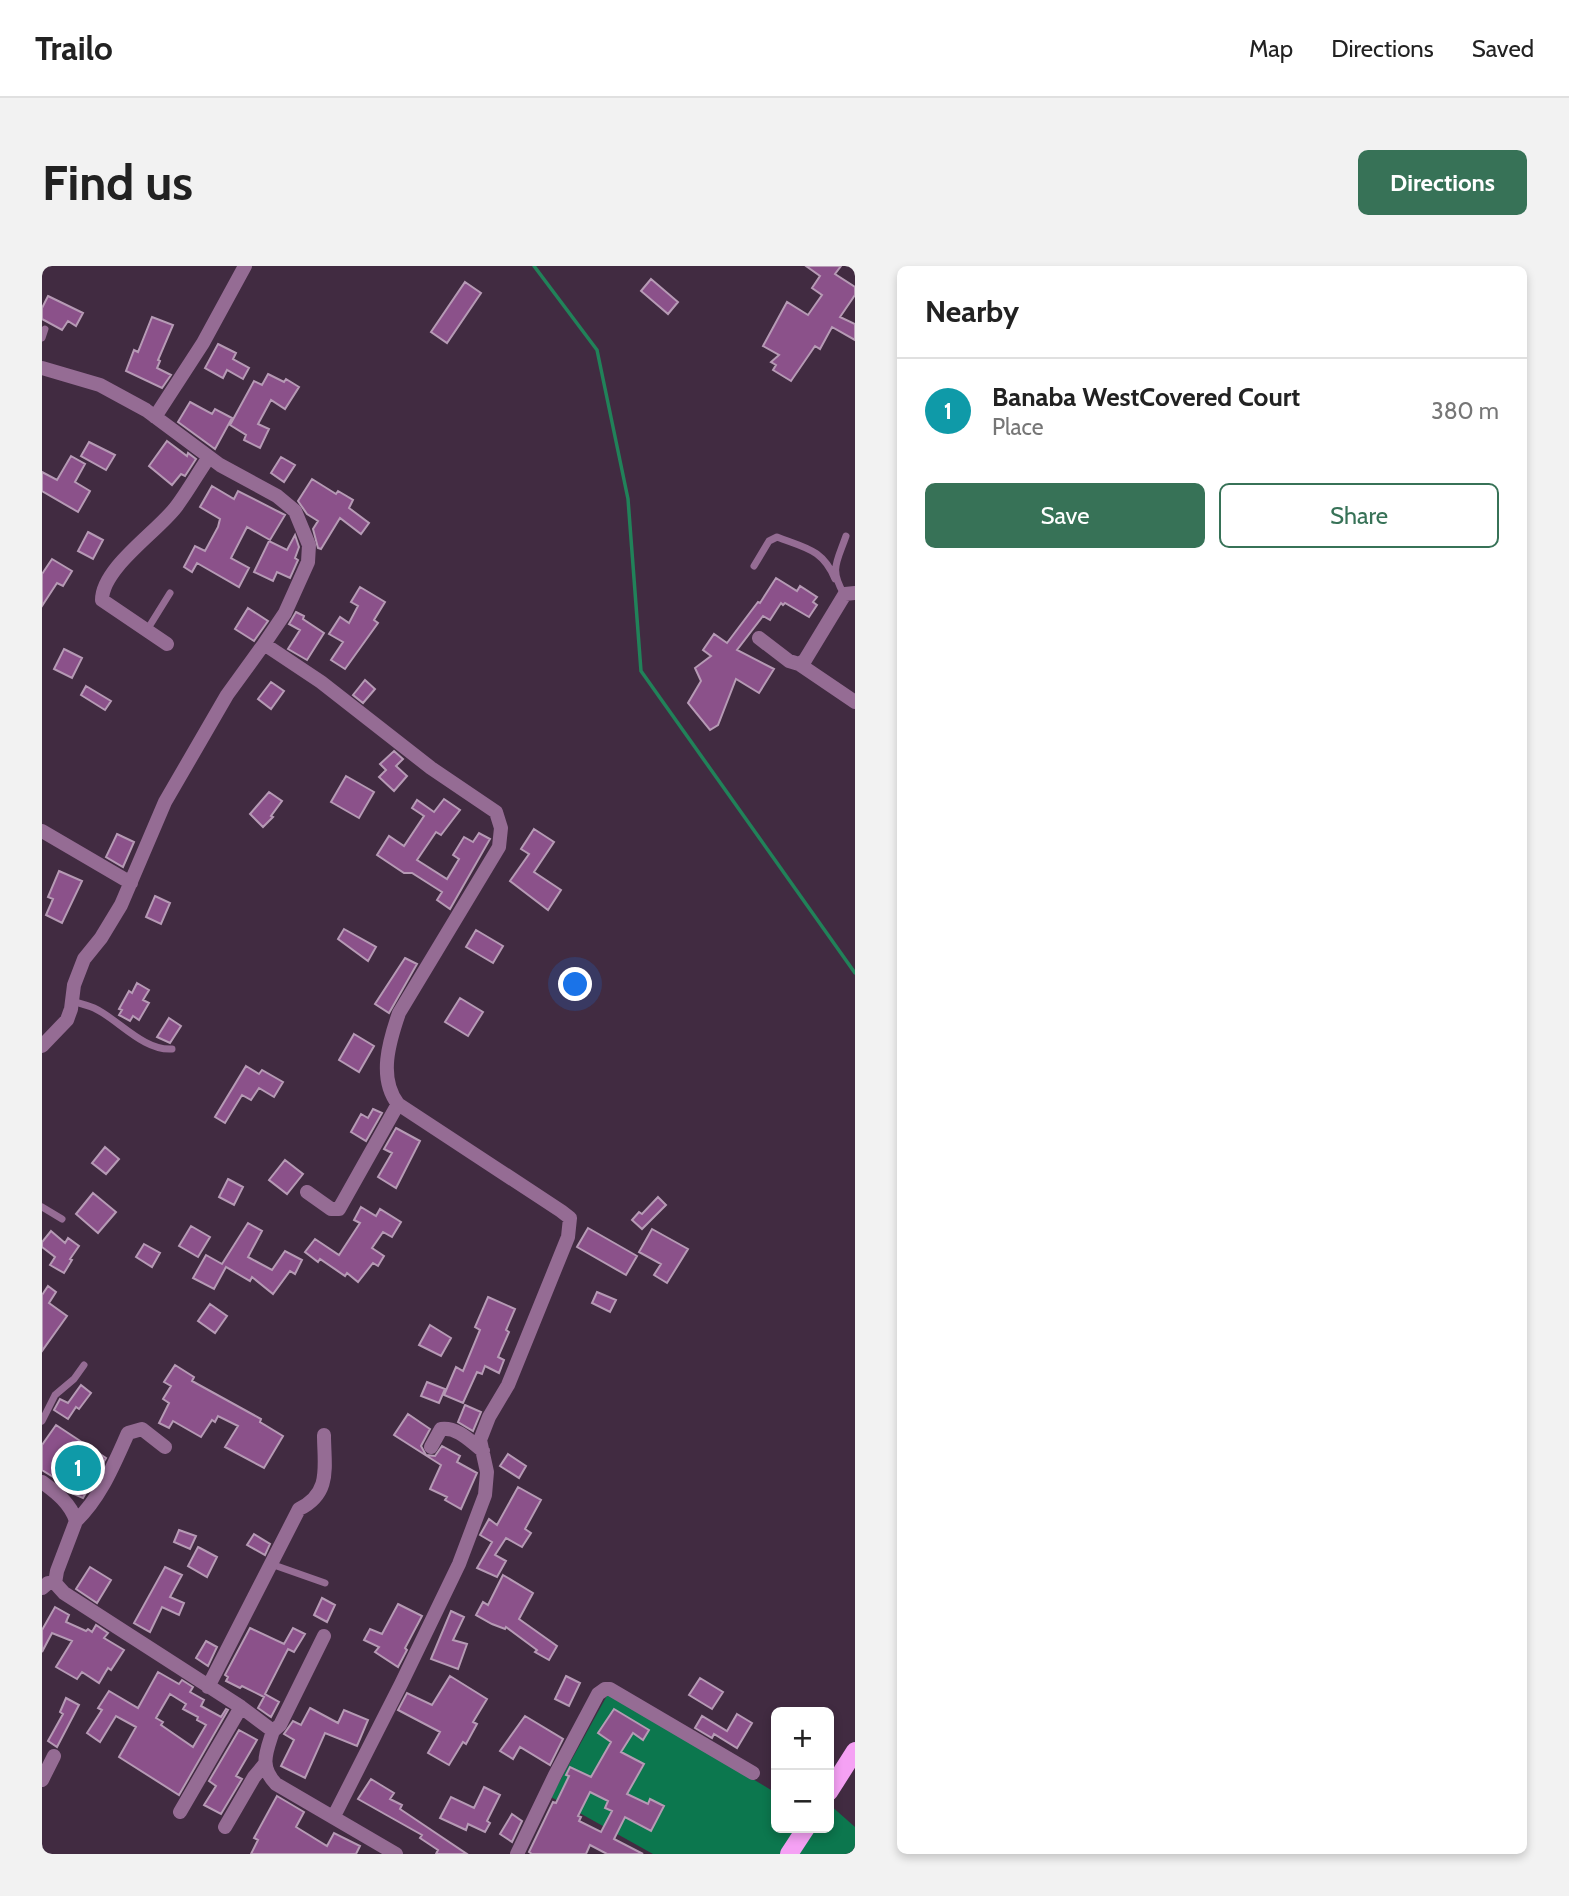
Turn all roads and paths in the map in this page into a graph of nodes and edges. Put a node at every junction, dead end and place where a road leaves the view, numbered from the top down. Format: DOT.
graph roads {
  1 [pos="246,266"];
  2 [pos="45,329"];
  3 [pos="42,338"];
  4 [pos="42,368"];
  5 [pos="155,417"];
  6 [pos="209,457"];
  7 [pos="846,536"];
  8 [pos="754,565"];
  9 [pos="835,579"];
  10 [pos="170,593"];
  11 [pos="850,594"];
  12 [pos="147,631"];
  13 [pos="759,638"];
  14 [pos="167,644"];
  15 [pos="264,644"];
  16 [pos="799,664"];
  17 [pos="855,702"];
  18 [pos="42,831"];
  19 [pos="131,883"];
  20 [pos="72,1001"];
  21 [pos="42,1046"];
  22 [pos="172,1049"];
  23 [pos="398,1104"];
  24 [pos="307,1192"];
  25 [pos="42,1207"];
  26 [pos="62,1219"];
  27 [pos="84,1365"];
  28 [pos="42,1421"];
  29 [pos="324,1435"];
  30 [pos="165,1447"];
  31 [pos="431,1447"];
  32 [pos="483,1451"];
  33 [pos="42,1482"];
  34 [pos="76,1521"];
  35 [pos="271,1564"];
  36 [pos="326,1583"];
  37 [pos="46,1585"];
  38 [pos="324,1636"];
  39 [pos="208,1687"];
  40 [pos="241,1707"];
  41 [pos="273,1731"];
  42 [pos="855,1751"];
  43 [pos="54,1756"];
  44 [pos="264,1765"];
  45 [pos="753,1773"];
  46 [pos="42,1780"];
  47 [pos="834,1784"];
  48 [pos="180,1812"];
  49 [pos="334,1816"];
  50 [pos="225,1827"];
  51 [pos="803,1833"];
  52 [pos="386,1852"];
  53 [pos="517,1854"];
  54 [pos="789,1854"];
  1 -- 5 [label="street"];
  2 -- 3 [label="lane"];
  4 -- 5 [label="street"];
  5 -- 6 [label="street"];
  6 -- 12 [label="street"];
  6 -- 15 [label="street"];
  7 -- 9 [label="lane"];
  8 -- 9 [label="lane"];
  9 -- 11 [label="lane"];
  10 -- 12 [label="lane"];
  11 -- 16 [label="street"];
  12 -- 14 [label="street"];
  13 -- 16 [label="street"];
  15 -- 19 [label="street"];
  15 -- 23 [label="street"];
  16 -- 17 [label="street"];
  18 -- 19 [label="street"];
  19 -- 20 [label="street"];
  20 -- 21 [label="street"];
  20 -- 22 [label="lane"];
  23 -- 24 [label="street"];
  23 -- 32 [label="street"];
  25 -- 26 [label="lane"];
  27 -- 28 [label="lane"];
  29 -- 35 [label="street"];
  30 -- 34 [label="street"];
  31 -- 32 [label="street"];
  32 -- 49 [label="street"];
  33 -- 34 [label="street"];
  34 -- 37 [label="street"];
  35 -- 36 [label="lane"];
  35 -- 39 [label="street"];
  37 -- 39 [label="street"];
  38 -- 41 [label="street"];
  39 -- 40 [label="street"];
  40 -- 41 [label="street"];
  40 -- 48 [label="street"];
  41 -- 44 [label="street"];
  42 -- 47 [label="main road"];
  43 -- 46 [label="street"];
  44 -- 49 [label="street"];
  44 -- 50 [label="street"];
  45 -- 53 [label="street"];
  49 -- 52 [label="street"];
  51 -- 54 [label="main road"];
}
